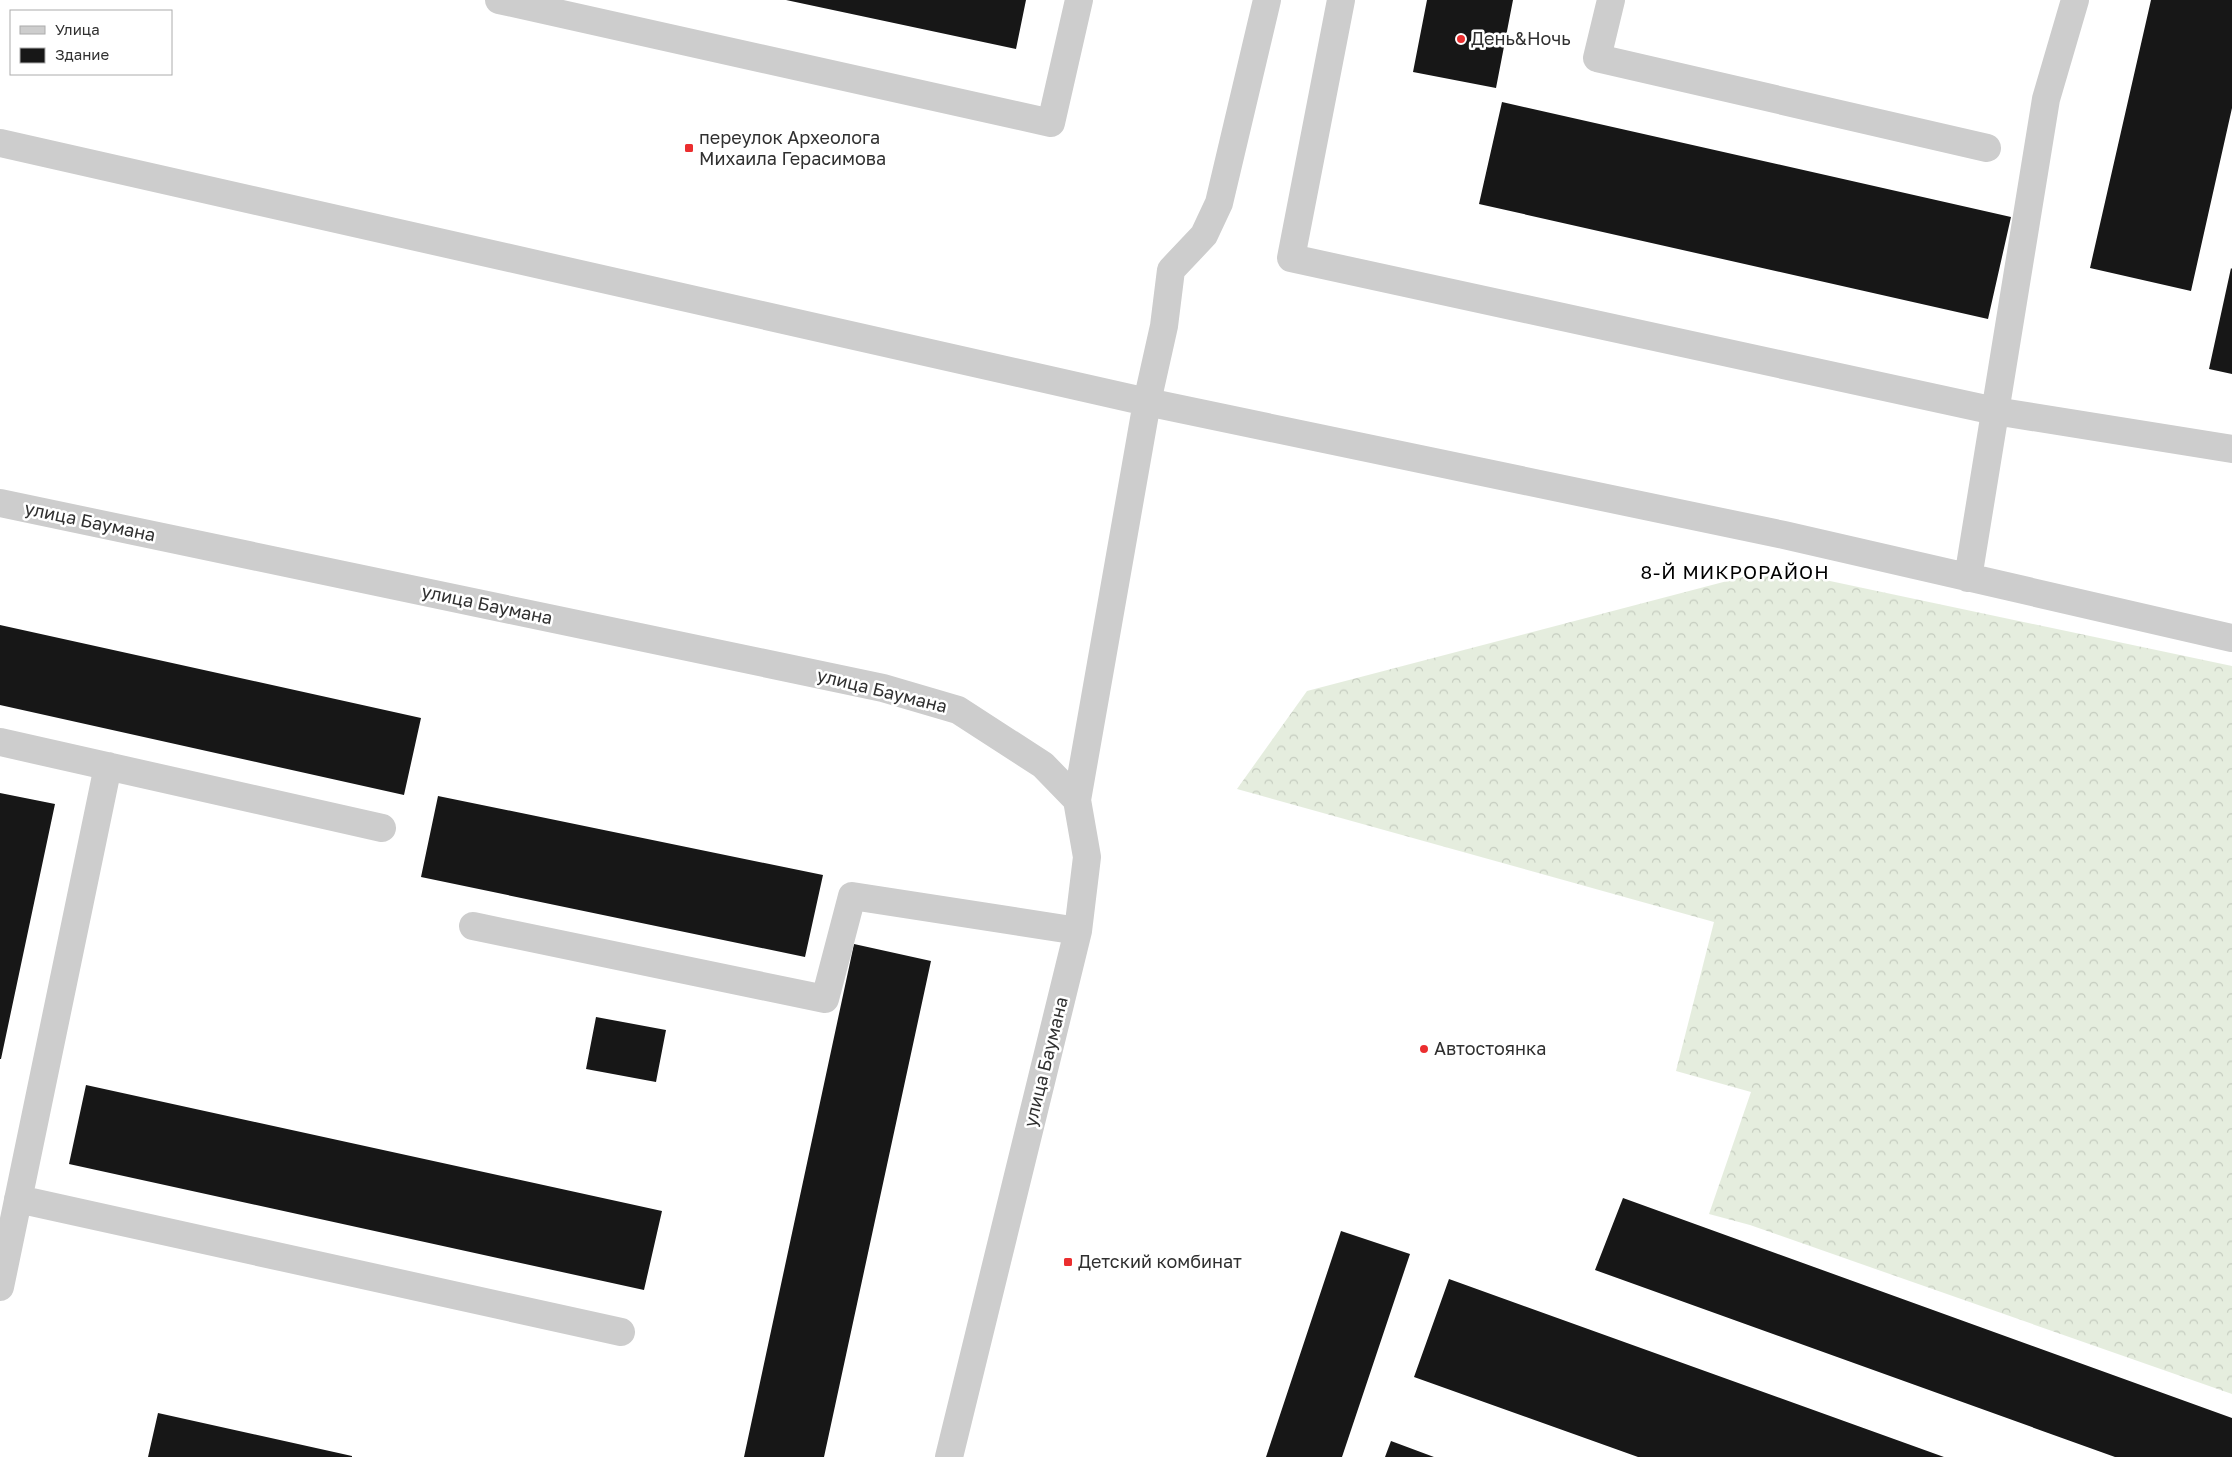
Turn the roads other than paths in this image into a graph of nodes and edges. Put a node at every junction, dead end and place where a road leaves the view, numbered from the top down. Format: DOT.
graph roads {
  1 [pos="499,0"];
  2 [pos="1079,0"];
  3 [pos="1268,0"];
  4 [pos="1341,0"];
  5 [pos="1611,0"];
  6 [pos="2075,0"];
  7 [pos="0,143"];
  8 [pos="1987,148"];
  9 [pos="1147,402"];
  10 [pos="1995,411"];
  11 [pos="2232,449"];
  12 [pos="0,503"];
  13 [pos="1968,578"];
  14 [pos="2232,638"];
  15 [pos="0,742"];
  16 [pos="108,766"];
  17 [pos="1077,800"];
  18 [pos="382,828"];
  19 [pos="473,926"];
  20 [pos="1078,931"];
  21 [pos="18,1199"];
  22 [pos="0,1287"];
  23 [pos="622,1332"];
  24 [pos="949,1457"];
  1 -- 2 [label="street"];
  3 -- 9 [label="street"];
  4 -- 10 [label="street"];
  5 -- 8 [label="street"];
  6 -- 10 [label="street"];
  7 -- 9 [label="street"];
  9 -- 13 [label="street"];
  9 -- 17 [label="street"];
  10 -- 11 [label="street"];
  10 -- 13 [label="street"];
  12 -- 17 [label="street, улица Баумана"];
  13 -- 14 [label="street"];
  15 -- 16 [label="street"];
  16 -- 18 [label="street"];
  16 -- 21 [label="street"];
  17 -- 20 [label="street, улица Баумана"];
  19 -- 20 [label="street"];
  20 -- 24 [label="street, улица Баумана"];
  21 -- 22 [label="street"];
  21 -- 23 [label="street"];
}
